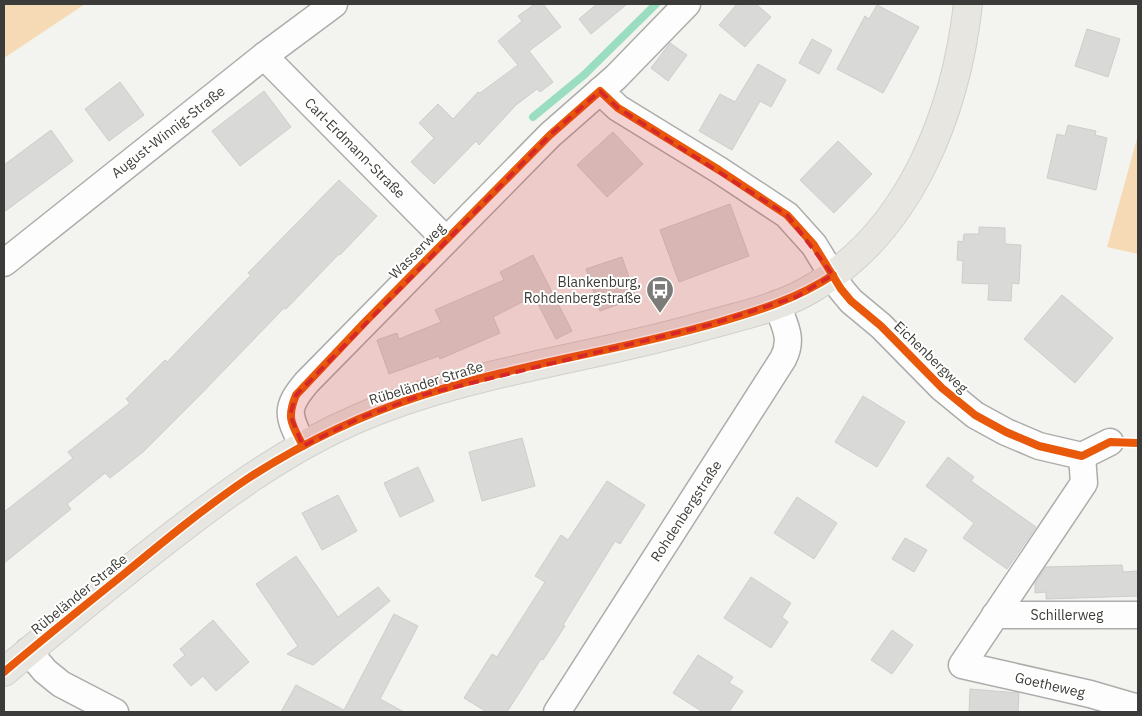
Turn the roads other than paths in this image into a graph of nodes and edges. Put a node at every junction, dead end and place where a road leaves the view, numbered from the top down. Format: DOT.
graph roads {
  1 [pos="334,4"];
  2 [pos="687,4"];
  3 [pos="968,4"];
  4 [pos="264,56"];
  5 [pos="600,91"];
  6 [pos="446,240"];
  7 [pos="4,263"];
  8 [pos="833,275"];
  9 [pos="777,304"];
  10 [pos="1110,442"];
  11 [pos="303,446"];
  12 [pos="1082,456"];
  13 [pos="995,616"];
  14 [pos="1138,616"];
  15 [pos="28,652"];
  16 [pos="4,672"];
  17 [pos="1138,708"];
  18 [pos="115,712"];
  19 [pos="557,712"];
  1 -- 4 [label="street, August-Winnig-Straße"];
  2 -- 5 [label="street, Wasserweg"];
  3 -- 8 [label="main road, Rübeländer Straße"];
  4 -- 6 [label="street, Carl-Erdmann-Straße"];
  4 -- 7 [label="street, August-Winnig-Straße"];
  5 -- 6 [label="street, Wasserweg"];
  5 -- 8 [label="street, Eichenbergweg"];
  6 -- 11 [label="street, Wasserweg"];
  8 -- 9 [label="main road, Rübeländer Straße"];
  8 -- 12 [label="street, Eichenbergweg"];
  9 -- 11 [label="main road, Rübeländer Straße"];
  9 -- 19 [label="street, Rohdenbergstraße"];
  10 -- 12 [label="street"];
  11 -- 15 [label="main road, Rübeländer Straße"];
  12 -- 13 [label="street"];
  13 -- 14 [label="street, Schillerweg"];
  13 -- 17 [label="street, Goetheweg"];
  15 -- 16 [label="main road, Rübeländer Straße"];
  15 -- 18 [label="street"];
}
